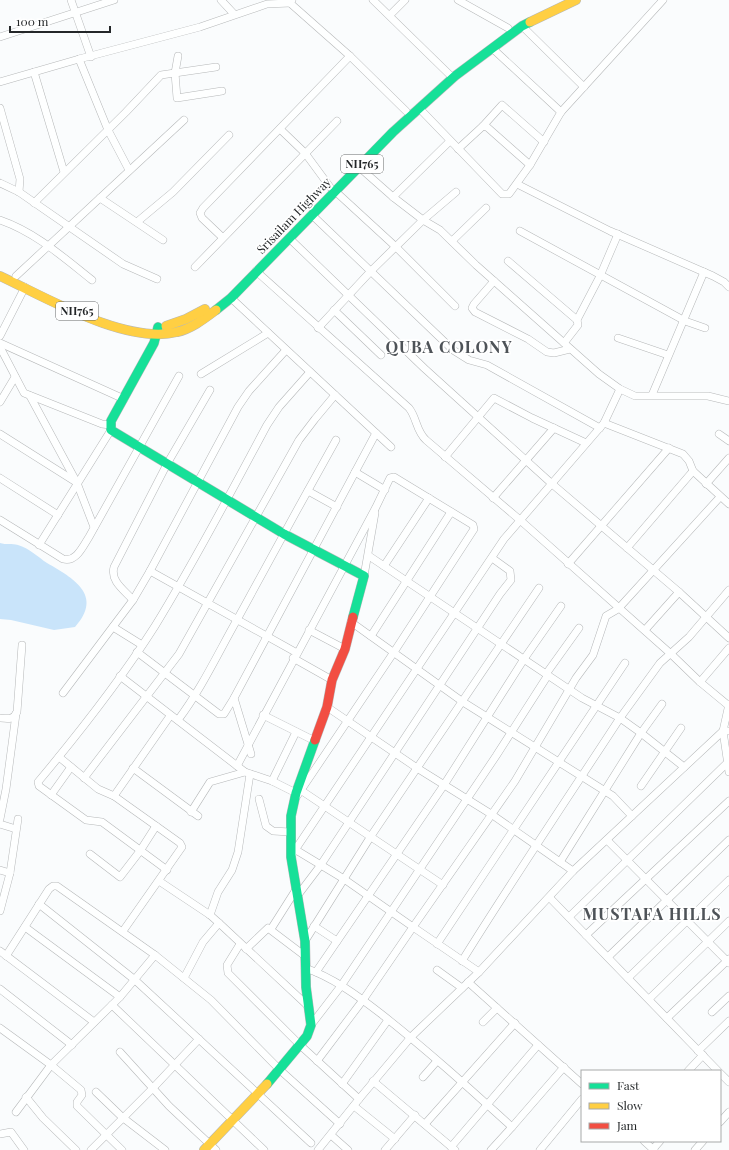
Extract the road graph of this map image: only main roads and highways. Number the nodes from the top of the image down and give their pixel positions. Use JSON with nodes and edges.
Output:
{"nodes":[{"id":1,"x":559,"y":0,"type":"edge"},
{"id":2,"x":576,"y":0,"type":"edge"},
{"id":3,"x":451,"y":76,"type":"junction"},
{"id":4,"x":332,"y":189,"type":"junction"},
{"id":5,"x":0,"y":269,"type":"edge"},
{"id":6,"x":0,"y":276,"type":"edge"},
{"id":7,"x":158,"y":330,"type":"junction"},
{"id":8,"x":210,"y":1148,"type":"edge"}],
"edges":[{"from":1,"to":3,"type":"main road","name":"Srisailam Highway","number":"NH765"},
{"from":2,"to":3,"type":"main road","name":"Srisailam Highway","number":"NH765"},
{"from":3,"to":4,"type":"main road","name":"Srisailam Highway","number":"NH765"},
{"from":3,"to":4,"type":"main road","name":"Srisailam Highway","number":"NH765"},
{"from":4,"to":7,"type":"main road","name":"Srisailam Highway","number":"NH765"},
{"from":4,"to":7,"type":"main road","name":"Srisailam Highway","number":"NH765"},
{"from":5,"to":7,"type":"main road","name":"Srisailam Highway","number":"NH765"},
{"from":6,"to":7,"type":"main road","name":"Srisailam Highway","number":"NH765"},
{"from":7,"to":8,"type":"main road"}]}
